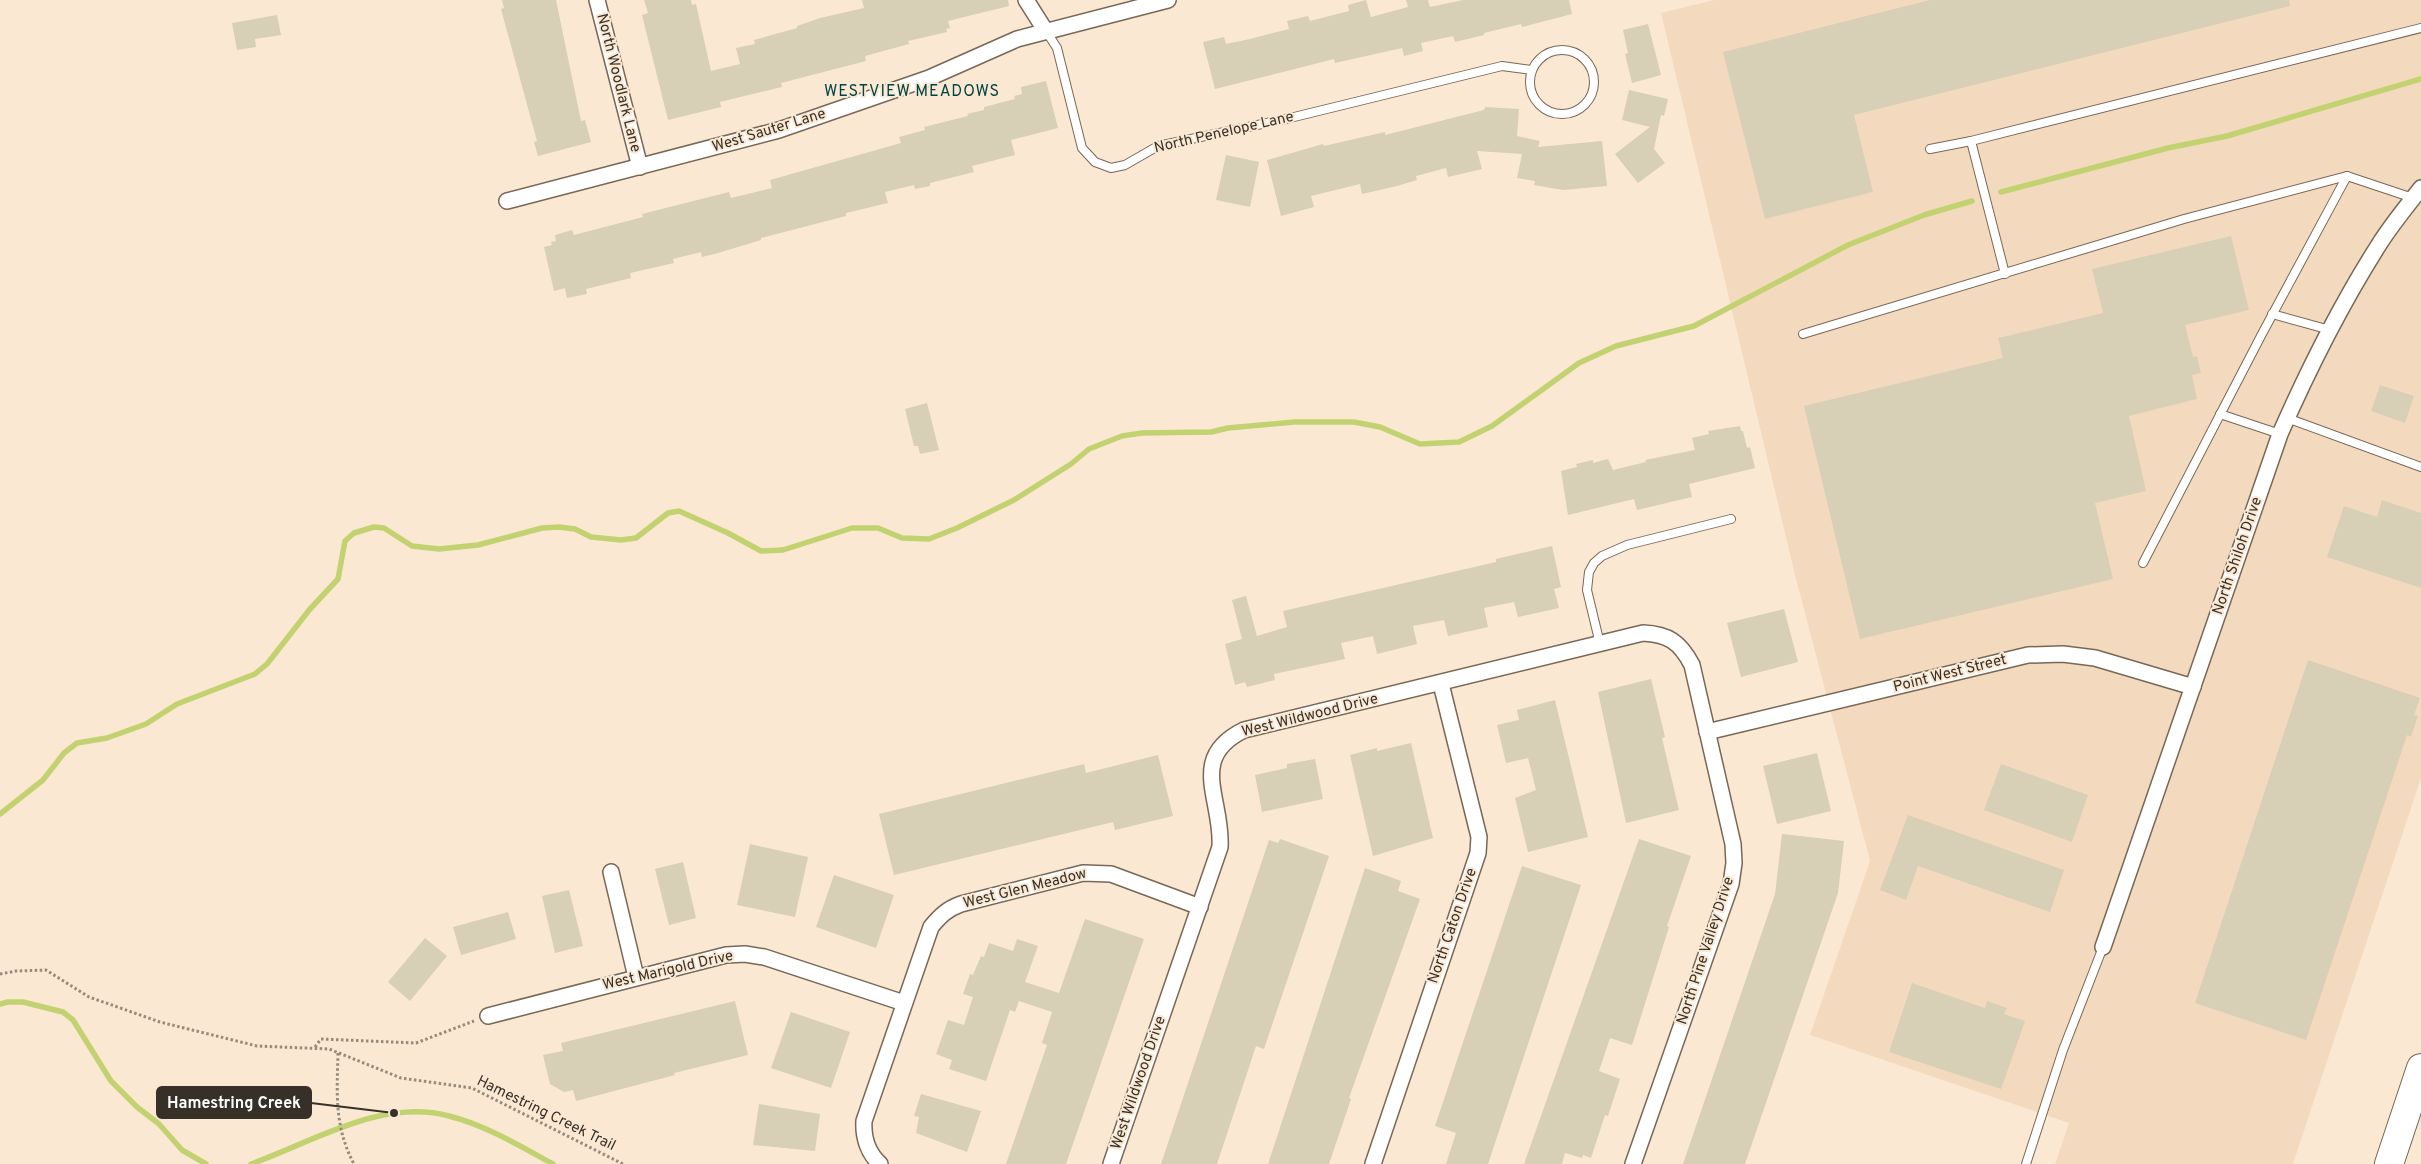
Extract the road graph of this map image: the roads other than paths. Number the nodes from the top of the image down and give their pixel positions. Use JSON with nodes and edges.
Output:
{"nodes":[{"id":1,"x":597,"y":0,"type":"edge"},
{"id":2,"x":1026,"y":0,"type":"edge"},
{"id":3,"x":1168,"y":0,"type":"edge"},
{"id":4,"x":2421,"y":28,"type":"edge"},
{"id":5,"x":1045,"y":30,"type":"junction"},
{"id":6,"x":1532,"y":70,"type":"junction"},
{"id":7,"x":1971,"y":141,"type":"junction"},
{"id":8,"x":1930,"y":148,"type":"dead end"},
{"id":9,"x":640,"y":167,"type":"junction"},
{"id":10,"x":2348,"y":176,"type":"junction"},
{"id":11,"x":2417,"y":193,"type":"edge"},
{"id":12,"x":508,"y":201,"type":"dead end"},
{"id":13,"x":2005,"y":274,"type":"junction"},
{"id":14,"x":2272,"y":314,"type":"junction"},
{"id":15,"x":2330,"y":330,"type":"junction"},
{"id":16,"x":1803,"y":334,"type":"dead end"},
{"id":17,"x":2220,"y":414,"type":"junction"},
{"id":18,"x":2287,"y":418,"type":"junction"},
{"id":19,"x":2280,"y":434,"type":"junction"},
{"id":20,"x":2421,"y":467,"type":"edge"},
{"id":21,"x":1731,"y":519,"type":"dead end"},
{"id":22,"x":2143,"y":564,"type":"dead end"},
{"id":23,"x":1600,"y":644,"type":"junction"},
{"id":24,"x":1441,"y":684,"type":"junction"},
{"id":25,"x":2193,"y":687,"type":"junction"},
{"id":26,"x":1707,"y":732,"type":"junction"},
{"id":27,"x":611,"y":872,"type":"dead end"},
{"id":28,"x":1200,"y":907,"type":"junction"},
{"id":29,"x":2103,"y":947,"type":"joint"},
{"id":30,"x":636,"y":977,"type":"junction"},
{"id":31,"x":904,"y":1003,"type":"junction"},
{"id":32,"x":488,"y":1016,"type":"road end"},
{"id":33,"x":2421,"y":1068,"type":"edge"},
{"id":34,"x":880,"y":1164,"type":"edge"},
{"id":35,"x":1111,"y":1164,"type":"edge"},
{"id":36,"x":1373,"y":1164,"type":"edge"},
{"id":37,"x":1633,"y":1164,"type":"edge"},
{"id":38,"x":2026,"y":1164,"type":"edge"},
{"id":39,"x":2389,"y":1164,"type":"edge"}],
"edges":[{"from":1,"to":9,"type":"street","name":"North Woodlark Lane"},
{"from":2,"to":5,"type":"street","name":"North Penelope Lane"},
{"from":3,"to":5,"type":"street","name":"West Sauter Lane"},
{"from":4,"to":7,"type":"lane"},
{"from":5,"to":6,"type":"lane","name":"North Penelope Lane"},
{"from":5,"to":9,"type":"street","name":"West Sauter Lane"},
{"from":6,"to":6,"type":"lane"},
{"from":7,"to":8,"type":"lane"},
{"from":7,"to":13,"type":"lane"},
{"from":9,"to":12,"type":"street","name":"West Sauter Lane"},
{"from":10,"to":11,"type":"lane"},
{"from":10,"to":13,"type":"lane"},
{"from":10,"to":14,"type":"lane"},
{"from":11,"to":15,"type":"street","name":"North Shiloh Drive"},
{"from":13,"to":16,"type":"lane"},
{"from":14,"to":15,"type":"lane"},
{"from":14,"to":17,"type":"lane"},
{"from":15,"to":18,"type":"street","name":"North Shiloh Drive"},
{"from":17,"to":19,"type":"lane"},
{"from":17,"to":22,"type":"lane"},
{"from":18,"to":19,"type":"street","name":"North Shiloh Drive"},
{"from":18,"to":20,"type":"lane"},
{"from":19,"to":25,"type":"street","name":"North Shiloh Drive"},
{"from":21,"to":23,"type":"lane"},
{"from":23,"to":24,"type":"street","name":"West Wildwood Drive"},
{"from":23,"to":26,"type":"street","name":"West Wildwood Drive"},
{"from":24,"to":28,"type":"street","name":"West Wildwood Drive"},
{"from":24,"to":36,"type":"street","name":"North Caton Drive"},
{"from":25,"to":26,"type":"street","name":"Point West Street"},
{"from":25,"to":29,"type":"street","name":"North Shiloh Drive"},
{"from":26,"to":37,"type":"street","name":"North Pine Valley Drive"},
{"from":27,"to":30,"type":"street"},
{"from":28,"to":31,"type":"street","name":"West Glen Meadow"},
{"from":28,"to":35,"type":"street","name":"West Wildwood Drive"},
{"from":29,"to":38,"type":"lane"},
{"from":30,"to":31,"type":"street","name":"West Marigold Drive"},
{"from":30,"to":32,"type":"street","name":"West Marigold Drive"},
{"from":31,"to":34,"type":"street","name":"West Glen Meadow"},
{"from":33,"to":39,"type":"highway"}]}
